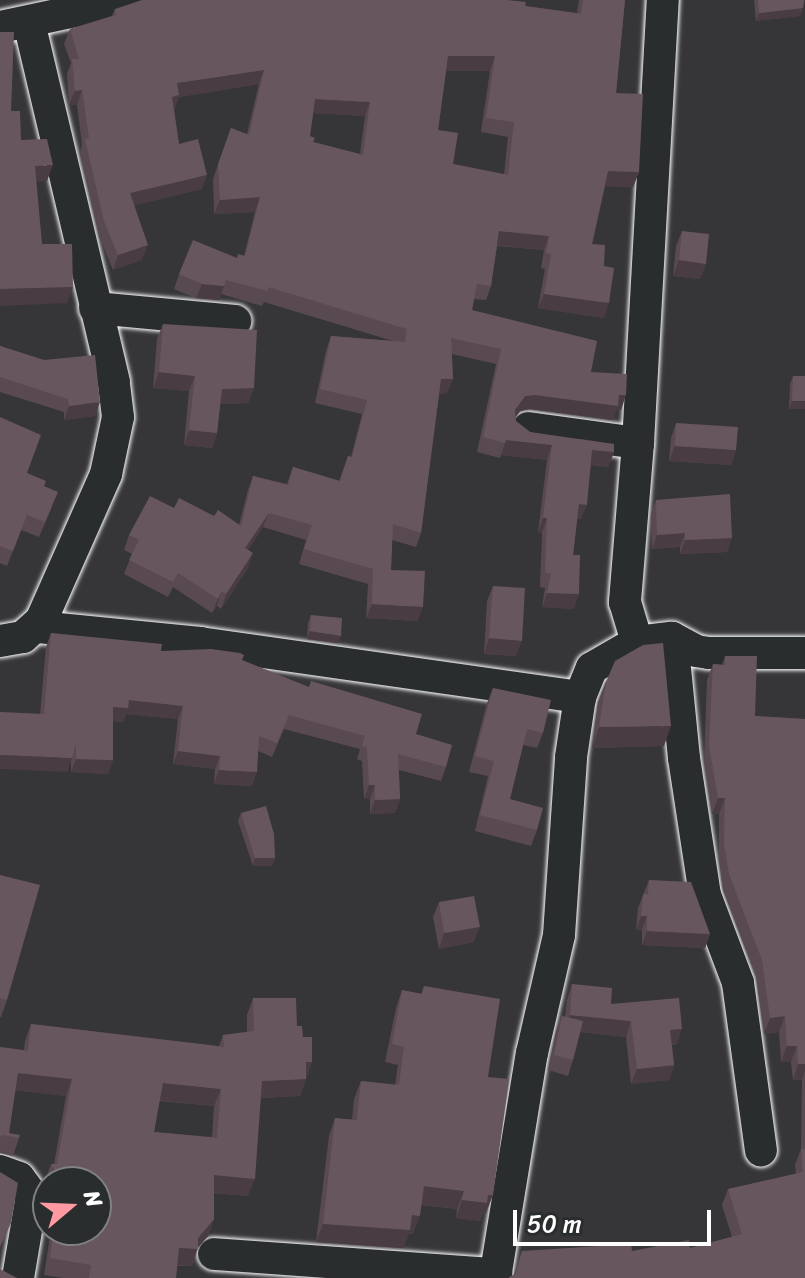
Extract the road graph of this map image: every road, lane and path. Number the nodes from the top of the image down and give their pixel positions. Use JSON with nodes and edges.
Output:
{"nodes":[{"id":1,"x":127,"y":0,"type":"edge"},
{"id":2,"x":663,"y":0,"type":"edge"},
{"id":3,"x":15,"y":24,"type":"edge"},
{"id":4,"x":95,"y":308,"type":"junction"},
{"id":5,"x":235,"y":321,"type":"dead end"},
{"id":6,"x":528,"y":428,"type":"edge"},
{"id":7,"x":638,"y":443,"type":"junction"},
{"id":8,"x":38,"y":627,"type":"junction"},
{"id":9,"x":672,"y":638,"type":"junction"},
{"id":10,"x":0,"y":641,"type":"edge"},
{"id":11,"x":637,"y":642,"type":"junction"},
{"id":12,"x":805,"y":653,"type":"edge"},
{"id":13,"x":580,"y":697,"type":"junction"},
{"id":14,"x":761,"y":1150,"type":"dead end"},
{"id":15,"x":0,"y":1171,"type":"edge"},
{"id":16,"x":214,"y":1254,"type":"dead end"},
{"id":17,"x":495,"y":1276,"type":"edge"},
{"id":18,"x":18,"y":1278,"type":"edge"}],
"edges":[{"from":1,"to":3,"type":"street"},
{"from":2,"to":7,"type":"street"},
{"from":3,"to":4,"type":"street"},
{"from":4,"to":5,"type":"street"},
{"from":4,"to":8,"type":"street"},
{"from":6,"to":7,"type":"street"},
{"from":7,"to":11,"type":"street"},
{"from":8,"to":10,"type":"street"},
{"from":8,"to":13,"type":"street"},
{"from":9,"to":11,"type":"street"},
{"from":9,"to":12,"type":"street"},
{"from":9,"to":14,"type":"street"},
{"from":11,"to":13,"type":"street"},
{"from":13,"to":17,"type":"street"},
{"from":15,"to":18,"type":"street"},
{"from":16,"to":17,"type":"street"}]}
